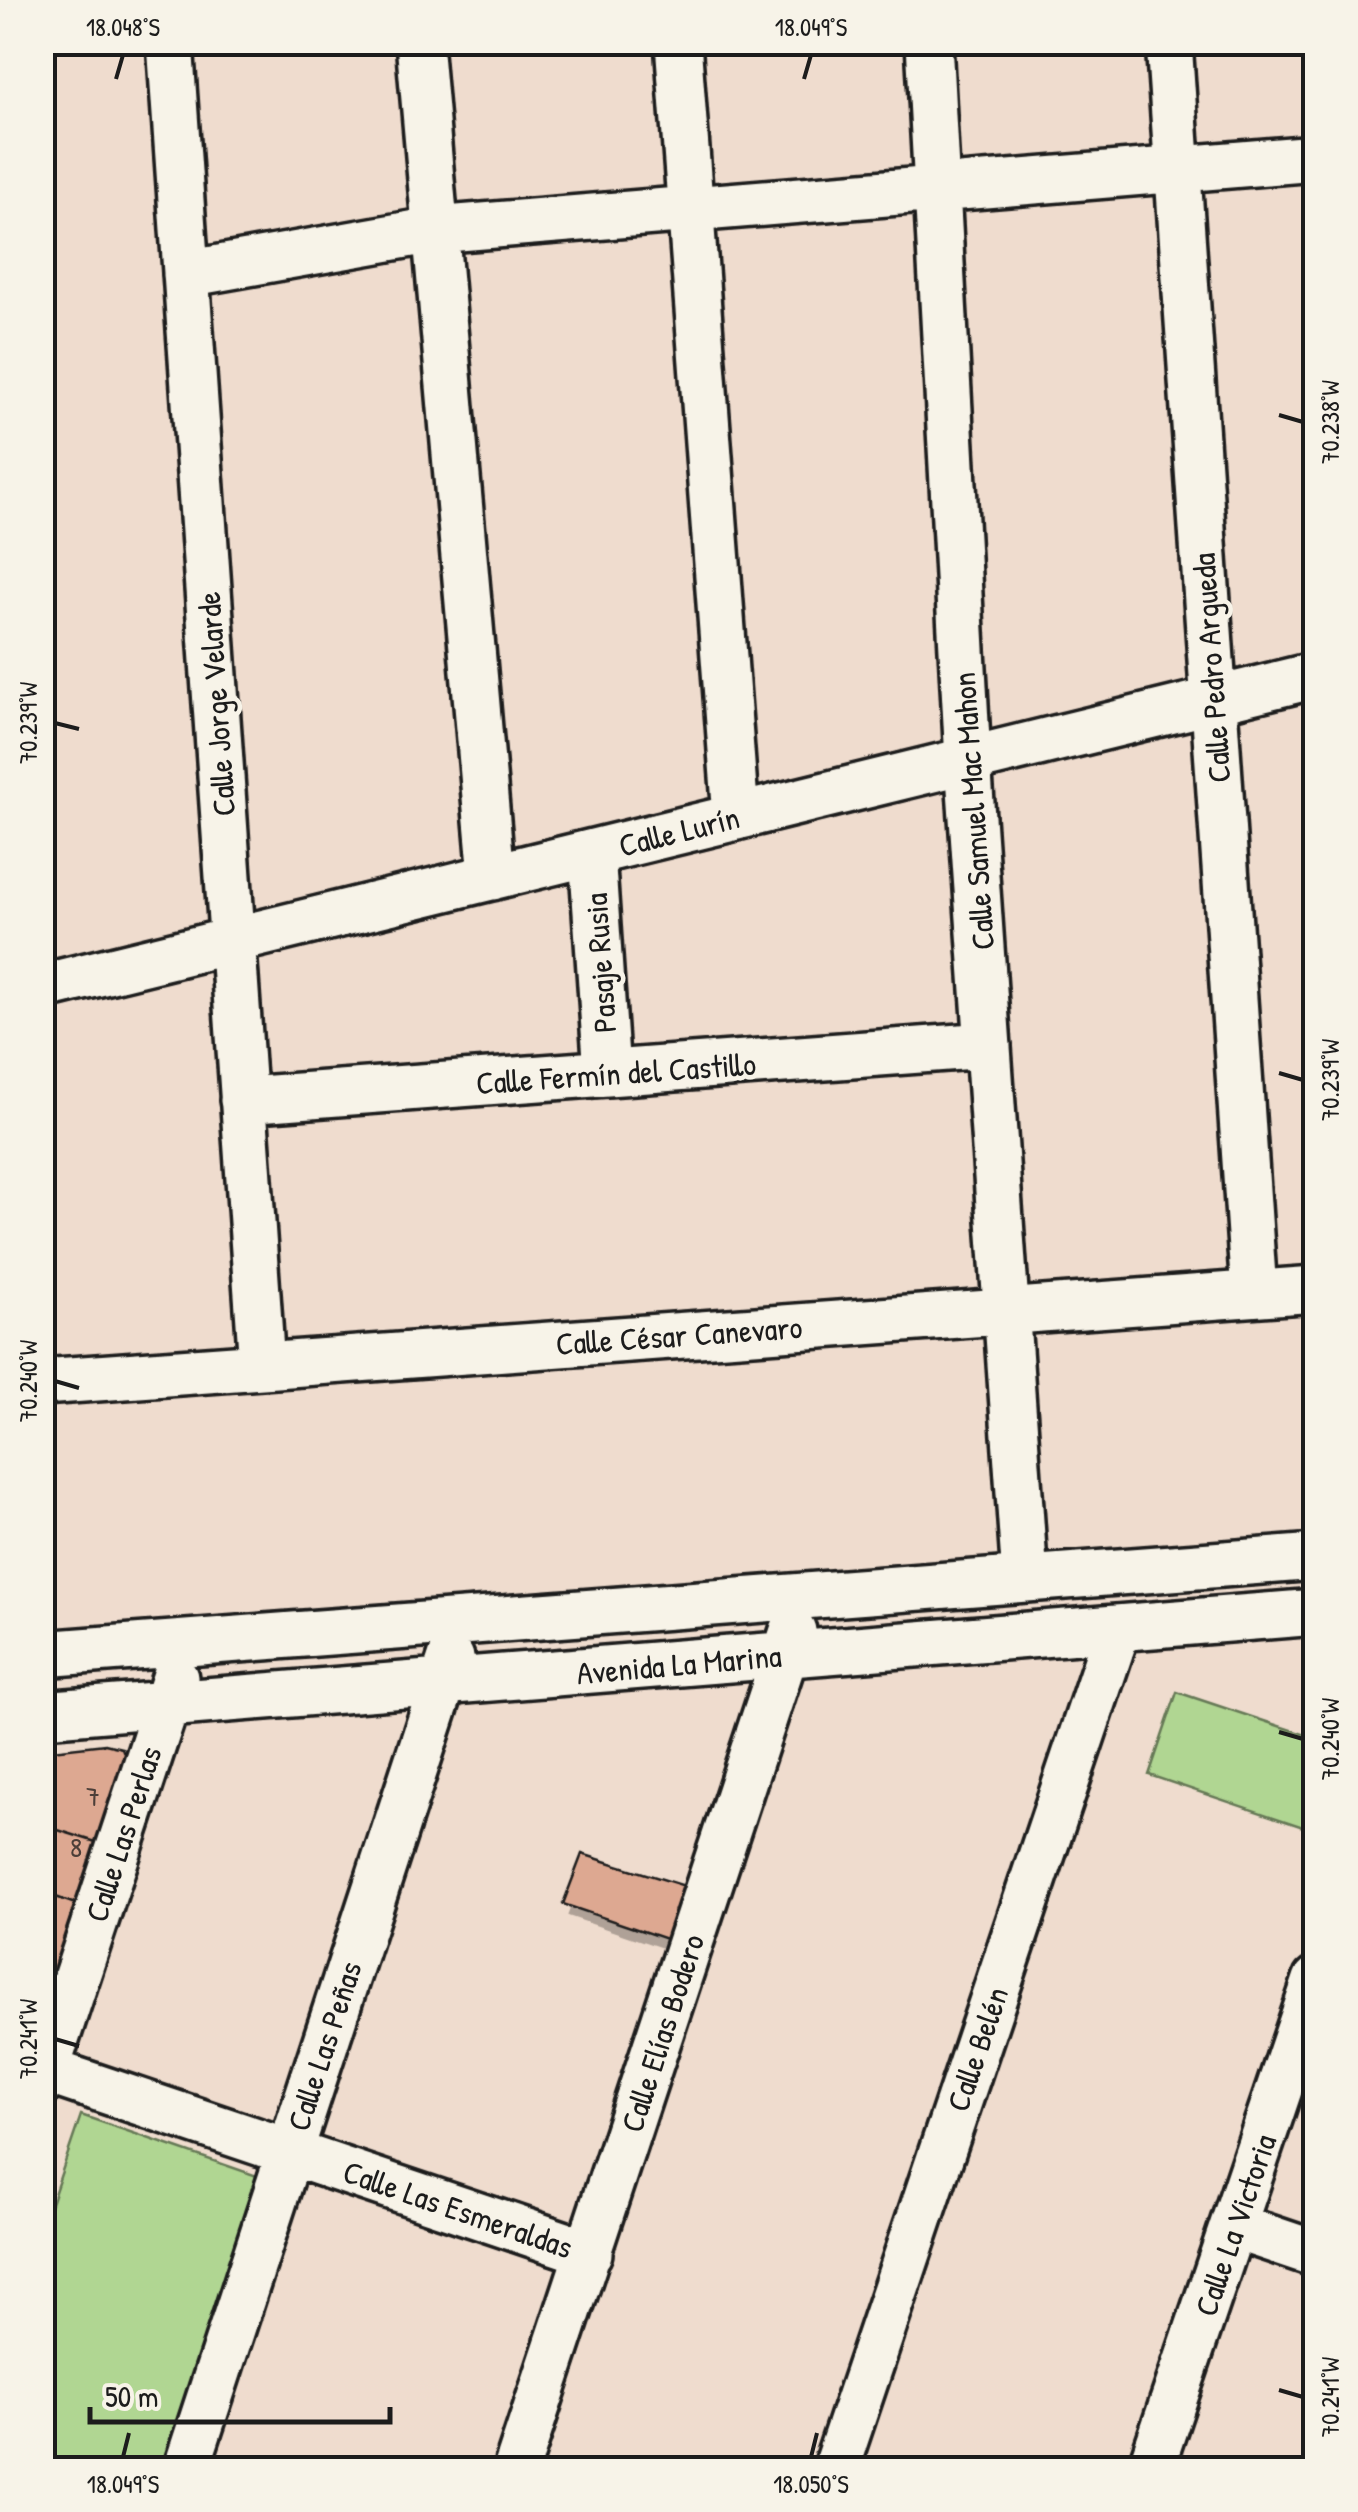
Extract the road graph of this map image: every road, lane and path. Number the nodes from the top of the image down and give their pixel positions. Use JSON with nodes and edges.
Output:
{"nodes":[{"id":1,"x":170,"y":42,"type":"edge"},
{"id":2,"x":418,"y":42,"type":"edge"},
{"id":3,"x":678,"y":42,"type":"edge"},
{"id":4,"x":928,"y":42,"type":"edge"},
{"id":5,"x":1169,"y":42,"type":"edge"},
{"id":6,"x":1316,"y":158,"type":"edge"},
{"id":7,"x":1179,"y":169,"type":"junction"},
{"id":8,"x":937,"y":191,"type":"junction"},
{"id":9,"x":692,"y":206,"type":"junction"},
{"id":10,"x":434,"y":230,"type":"junction"},
{"id":11,"x":186,"y":274,"type":"junction"},
{"id":12,"x":1316,"y":675,"type":"edge"},
{"id":13,"x":1213,"y":700,"type":"junction"},
{"id":14,"x":968,"y":760,"type":"junction"},
{"id":15,"x":736,"y":817,"type":"junction"},
{"id":16,"x":592,"y":853,"type":"junction"},
{"id":17,"x":492,"y":877,"type":"junction"},
{"id":18,"x":232,"y":939,"type":"junction"},
{"id":19,"x":42,"y":986,"type":"edge"},
{"id":20,"x":988,"y":1046,"type":"junction"},
{"id":21,"x":608,"y":1073,"type":"junction"},
{"id":22,"x":244,"y":1100,"type":"junction"},
{"id":23,"x":1316,"y":1289,"type":"edge"},
{"id":24,"x":1254,"y":1294,"type":"junction"},
{"id":25,"x":1006,"y":1311,"type":"junction"},
{"id":26,"x":262,"y":1366,"type":"junction"},
{"id":27,"x":42,"y":1382,"type":"edge"},
{"id":28,"x":1316,"y":1557,"type":"edge"},
{"id":29,"x":1025,"y":1579,"type":"junction"},
{"id":30,"x":804,"y":1596,"type":"junction"},
{"id":31,"x":1316,"y":1612,"type":"edge"},
{"id":32,"x":461,"y":1622,"type":"junction"},
{"id":33,"x":1118,"y":1628,"type":"junction"},
{"id":34,"x":187,"y":1643,"type":"junction"},
{"id":35,"x":42,"y":1654,"type":"edge"},
{"id":36,"x":787,"y":1655,"type":"junction"},
{"id":37,"x":444,"y":1682,"type":"junction"},
{"id":38,"x":166,"y":1704,"type":"junction"},
{"id":39,"x":42,"y":1714,"type":"edge"},
{"id":40,"x":1316,"y":1980,"type":"edge"},
{"id":41,"x":44,"y":2074,"type":"edge"},
{"id":42,"x":288,"y":2152,"type":"junction"},
{"id":43,"x":1236,"y":2227,"type":"junction"},
{"id":44,"x":589,"y":2253,"type":"junction"},
{"id":45,"x":1316,"y":2254,"type":"edge"},
{"id":46,"x":527,"y":2467,"type":"edge"},
{"id":47,"x":186,"y":2470,"type":"edge"},
{"id":48,"x":835,"y":2470,"type":"edge"},
{"id":49,"x":1150,"y":2470,"type":"edge"}],
"edges":[{"from":1,"to":11,"type":"street","name":"Calle Jorge Velarde"},
{"from":2,"to":10,"type":"street"},
{"from":3,"to":9,"type":"street"},
{"from":4,"to":8,"type":"street","name":"Calle Samuel Mac Mahon"},
{"from":5,"to":7,"type":"street","name":"Calle Pedro Argueda"},
{"from":6,"to":7,"type":"street"},
{"from":7,"to":8,"type":"street"},
{"from":7,"to":13,"type":"street","name":"Calle Pedro Argueda"},
{"from":8,"to":9,"type":"street"},
{"from":8,"to":14,"type":"street","name":"Calle Samuel Mac Mahon"},
{"from":9,"to":10,"type":"street"},
{"from":9,"to":15,"type":"street"},
{"from":10,"to":11,"type":"street"},
{"from":10,"to":17,"type":"street"},
{"from":11,"to":18,"type":"street","name":"Calle Jorge Velarde"},
{"from":12,"to":13,"type":"street","name":"Calle Lurín"},
{"from":13,"to":14,"type":"street","name":"Calle Lurín"},
{"from":13,"to":24,"type":"street","name":"Calle Pedro Argueda"},
{"from":14,"to":15,"type":"street","name":"Calle Lurín"},
{"from":14,"to":20,"type":"street","name":"Calle Samuel Mac Mahon"},
{"from":15,"to":16,"type":"street","name":"Calle Lurín"},
{"from":16,"to":17,"type":"street","name":"Calle Lurín"},
{"from":16,"to":21,"type":"street","name":"Pasaje Rusia"},
{"from":17,"to":18,"type":"street","name":"Calle Lurín"},
{"from":18,"to":19,"type":"street","name":"Calle Lurín"},
{"from":18,"to":22,"type":"street","name":"Calle Jorge Velarde"},
{"from":20,"to":21,"type":"street","name":"Calle Fermín del Castillo"},
{"from":20,"to":25,"type":"street","name":"Calle Samuel Mac Mahon"},
{"from":21,"to":22,"type":"street","name":"Calle Fermín del Castillo"},
{"from":22,"to":26,"type":"street","name":"Calle Jorge Velarde"},
{"from":23,"to":24,"type":"street","name":"Calle César Canevaro"},
{"from":24,"to":25,"type":"street","name":"Calle César Canevaro"},
{"from":25,"to":26,"type":"street","name":"Calle César Canevaro"},
{"from":25,"to":29,"type":"street","name":"Calle Samuel Mac Mahon"},
{"from":26,"to":27,"type":"street","name":"Calle César Canevaro"},
{"from":28,"to":29,"type":"street","name":"Avenida La Marina"},
{"from":29,"to":30,"type":"street","name":"Avenida La Marina"},
{"from":30,"to":32,"type":"street","name":"Avenida La Marina"},
{"from":30,"to":36,"type":"street","name":"Calle Elías Bodero"},
{"from":31,"to":33,"type":"street","name":"Avenida La Marina"},
{"from":32,"to":34,"type":"street","name":"Avenida La Marina"},
{"from":32,"to":37,"type":"street","name":"Calle Las Peñas"},
{"from":33,"to":36,"type":"street","name":"Avenida La Marina"},
{"from":33,"to":48,"type":"street","name":"Calle Belén"},
{"from":34,"to":35,"type":"street","name":"Avenida La Marina"},
{"from":34,"to":38,"type":"street","name":"Calle Las Perlas"},
{"from":36,"to":37,"type":"street","name":"Avenida La Marina"},
{"from":36,"to":44,"type":"street","name":"Calle Elías Bodero"},
{"from":37,"to":38,"type":"street","name":"Avenida La Marina"},
{"from":37,"to":42,"type":"street","name":"Calle Las Peñas"},
{"from":38,"to":39,"type":"street","name":"Avenida La Marina"},
{"from":38,"to":41,"type":"street","name":"Calle Las Perlas"},
{"from":40,"to":43,"type":"street","name":"Calle La Victoria"},
{"from":41,"to":42,"type":"street","name":"Calle Las Esmeraldas"},
{"from":42,"to":44,"type":"street","name":"Calle Las Esmeraldas"},
{"from":42,"to":47,"type":"street","name":"Calle Las Peñas"},
{"from":43,"to":45,"type":"street"},
{"from":43,"to":49,"type":"street","name":"Calle La Victoria"},
{"from":44,"to":46,"type":"street","name":"Calle Elías Bodero"}]}
